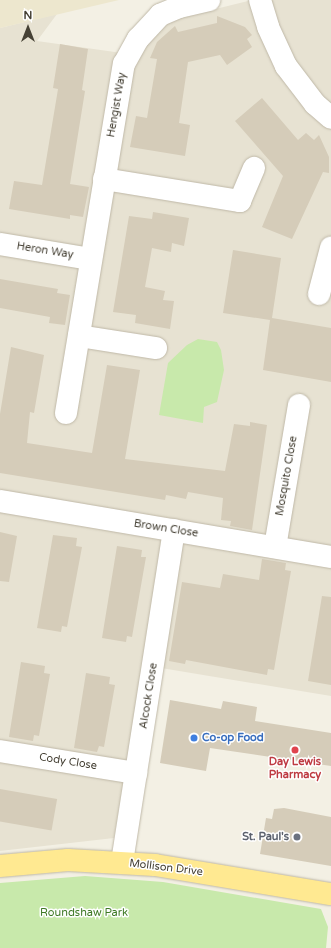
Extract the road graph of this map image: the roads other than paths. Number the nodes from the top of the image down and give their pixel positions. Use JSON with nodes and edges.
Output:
{"nodes":[{"id":1,"x":209,"y":0,"type":"edge"},
{"id":2,"x":260,"y":0,"type":"edge"},
{"id":3,"x":331,"y":118,"type":"edge"},
{"id":4,"x":254,"y":168,"type":"dead end"},
{"id":5,"x":104,"y":179,"type":"junction"},
{"id":6,"x":0,"y":244,"type":"edge"},
{"id":7,"x":331,"y":248,"type":"edge"},
{"id":8,"x":91,"y":258,"type":"junction"},
{"id":9,"x":319,"y":294,"type":"dead end"},
{"id":10,"x":79,"y":336,"type":"junction"},
{"id":11,"x":156,"y":348,"type":"dead end"},
{"id":12,"x":299,"y":404,"type":"dead end"},
{"id":13,"x":66,"y":413,"type":"dead end"},
{"id":14,"x":0,"y":501,"type":"edge"},
{"id":15,"x":174,"y":530,"type":"junction"},
{"id":16,"x":275,"y":547,"type":"junction"},
{"id":17,"x":331,"y":557,"type":"edge"},
{"id":18,"x":0,"y":751,"type":"edge"},
{"id":19,"x":136,"y":773,"type":"junction"},
{"id":20,"x":122,"y":862,"type":"junction"},
{"id":21,"x":0,"y":866,"type":"edge"},
{"id":22,"x":331,"y":894,"type":"edge"}],
"edges":[{"from":1,"to":5,"type":"street","name":"Hengist Way"},
{"from":2,"to":3,"type":"street"},
{"from":4,"to":5,"type":"street"},
{"from":5,"to":8,"type":"street","name":"Hengist Way"},
{"from":6,"to":8,"type":"street","name":"Heron Way"},
{"from":7,"to":9,"type":"street"},
{"from":8,"to":10,"type":"street","name":"Hengist Way"},
{"from":10,"to":11,"type":"street"},
{"from":10,"to":13,"type":"street","name":"Hengist Way"},
{"from":12,"to":16,"type":"street","name":"Mosquito Close"},
{"from":14,"to":15,"type":"street","name":"Brown Close"},
{"from":15,"to":16,"type":"street","name":"Brown Close"},
{"from":15,"to":19,"type":"street","name":"Alcock Close"},
{"from":16,"to":17,"type":"street","name":"Brown Close"},
{"from":18,"to":19,"type":"street","name":"Cody Close"},
{"from":19,"to":20,"type":"street","name":"Alcock Close"},
{"from":20,"to":21,"type":"main road","name":"Mollison Drive"},
{"from":20,"to":22,"type":"main road","name":"Mollison Drive"}]}
